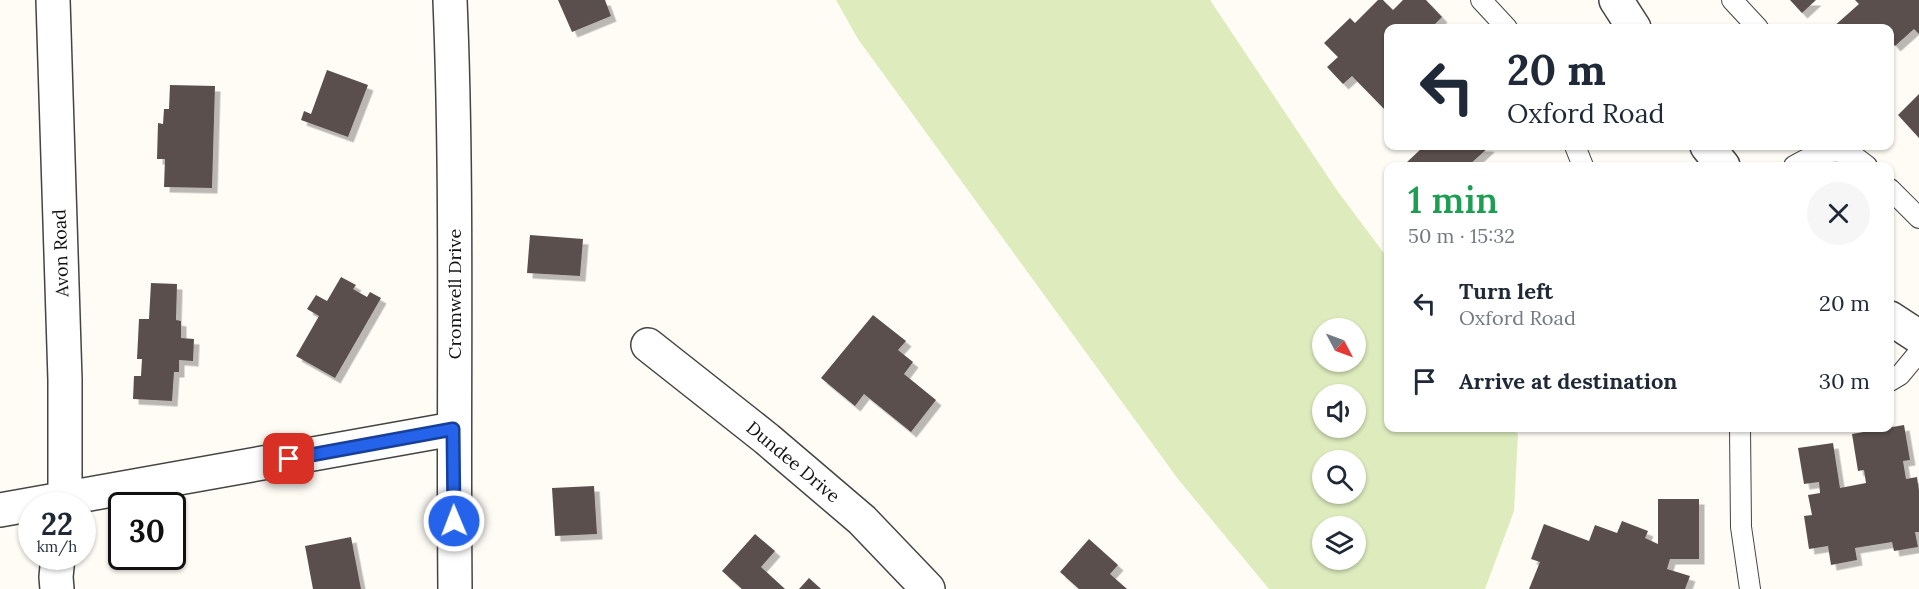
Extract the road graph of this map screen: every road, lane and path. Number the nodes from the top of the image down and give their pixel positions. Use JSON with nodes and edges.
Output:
{"nodes":[{"id":1,"x":52,"y":0,"type":"edge"},
{"id":2,"x":450,"y":0,"type":"edge"},
{"id":3,"x":1481,"y":0,"type":"edge"},
{"id":4,"x":1616,"y":0,"type":"edge"},
{"id":5,"x":1732,"y":0,"type":"edge"},
{"id":6,"x":1503,"y":24,"type":"edge"},
{"id":7,"x":1631,"y":24,"type":"edge"},
{"id":8,"x":1754,"y":24,"type":"edge"},
{"id":9,"x":1710,"y":150,"type":"edge"},
{"id":10,"x":1720,"y":162,"type":"edge"},
{"id":11,"x":1801,"y":162,"type":"edge"},
{"id":12,"x":1861,"y":162,"type":"edge"},
{"id":13,"x":1894,"y":193,"type":"edge"},
{"id":14,"x":1919,"y":218,"type":"edge"},
{"id":15,"x":1894,"y":321,"type":"edge"},
{"id":16,"x":1919,"y":337,"type":"edge"},
{"id":17,"x":648,"y":345,"type":"dead end"},
{"id":18,"x":1919,"y":352,"type":"edge"},
{"id":19,"x":1894,"y":379,"type":"edge"},
{"id":20,"x":453,"y":429,"type":"junction"},
{"id":21,"x":1740,"y":432,"type":"edge"},
{"id":22,"x":66,"y":492,"type":"edge"},
{"id":23,"x":96,"y":495,"type":"edge"},
{"id":24,"x":18,"y":508,"type":"edge"},
{"id":25,"x":0,"y":510,"type":"edge"},
{"id":26,"x":57,"y":570,"type":"edge"},
{"id":27,"x":1748,"y":588,"type":"edge"},
{"id":28,"x":57,"y":589,"type":"edge"},
{"id":29,"x":456,"y":589,"type":"edge"},
{"id":30,"x":928,"y":589,"type":"edge"}],
"edges":[{"from":1,"to":22,"type":"street","name":"Avon Road"},
{"from":2,"to":20,"type":"street","name":"Cromwell Drive"},
{"from":3,"to":6,"type":"lane"},
{"from":4,"to":7,"type":"street"},
{"from":5,"to":8,"type":"lane"},
{"from":9,"to":10,"type":"street"},
{"from":11,"to":12,"type":"lane"},
{"from":13,"to":14,"type":"lane"},
{"from":15,"to":16,"type":"street"},
{"from":17,"to":30,"type":"street","name":"Dundee Drive"},
{"from":18,"to":19,"type":"lane"},
{"from":20,"to":23,"type":"street"},
{"from":20,"to":29,"type":"street","name":"Cromwell Drive"},
{"from":21,"to":27,"type":"lane"},
{"from":24,"to":25,"type":"street"},
{"from":26,"to":28,"type":"street"}]}
